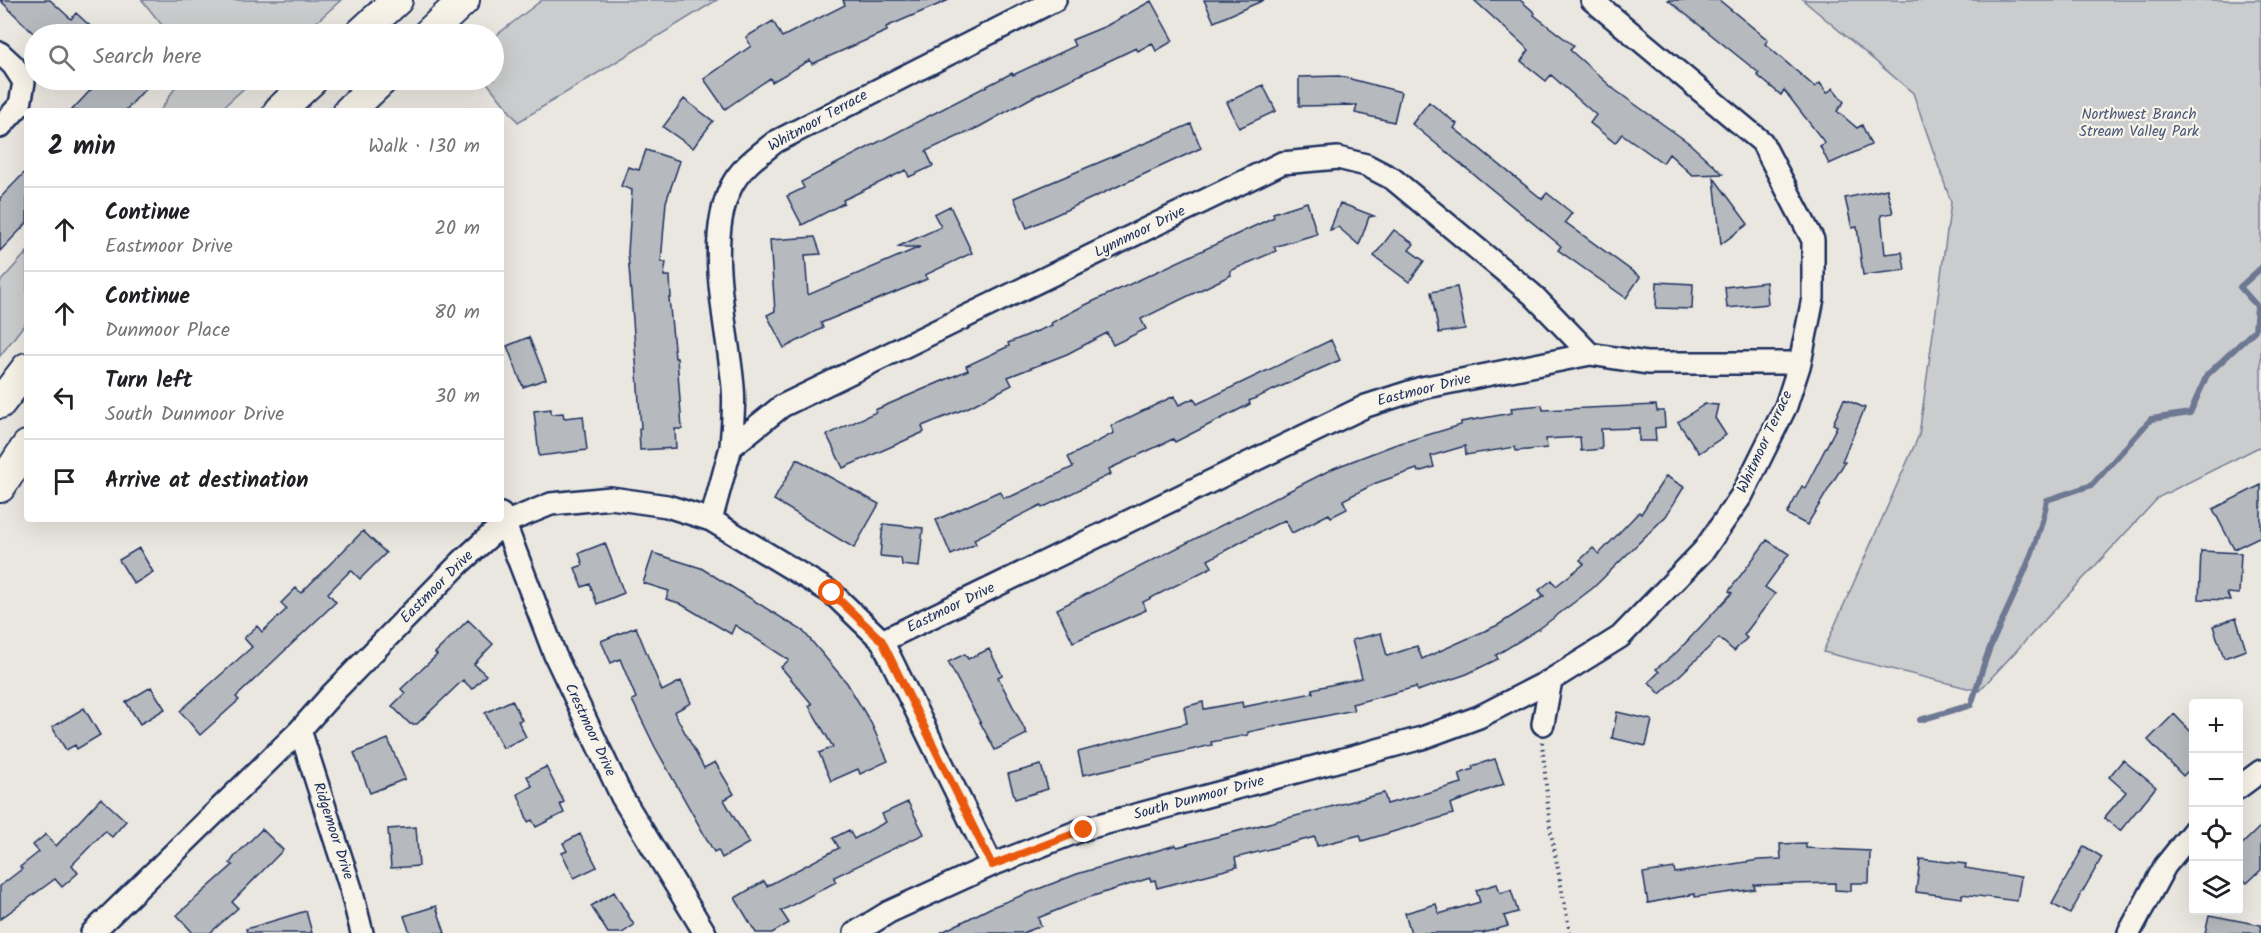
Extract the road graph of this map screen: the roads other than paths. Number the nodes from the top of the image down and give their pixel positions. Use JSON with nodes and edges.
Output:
{"nodes":[{"id":1,"x":397,"y":0,"type":"edge"},
{"id":2,"x":464,"y":0,"type":"edge"},
{"id":3,"x":1055,"y":0,"type":"edge"},
{"id":4,"x":1592,"y":0,"type":"edge"},
{"id":5,"x":371,"y":24,"type":"edge"},
{"id":6,"x":439,"y":24,"type":"edge"},
{"id":7,"x":0,"y":53,"type":"edge"},
{"id":8,"x":301,"y":90,"type":"edge"},
{"id":9,"x":371,"y":90,"type":"edge"},
{"id":10,"x":282,"y":108,"type":"edge"},
{"id":11,"x":352,"y":108,"type":"edge"},
{"id":12,"x":0,"y":127,"type":"edge"},
{"id":13,"x":1590,"y":354,"type":"junction"},
{"id":14,"x":1800,"y":363,"type":"junction"},
{"id":15,"x":24,"y":372,"type":"edge"},
{"id":16,"x":0,"y":402,"type":"edge"},
{"id":17,"x":731,"y":447,"type":"junction"},
{"id":18,"x":24,"y":451,"type":"edge"},
{"id":19,"x":0,"y":488,"type":"edge"},
{"id":20,"x":504,"y":519,"type":"edge"},
{"id":21,"x":711,"y":520,"type":"junction"},
{"id":22,"x":500,"y":522,"type":"edge"},
{"id":23,"x":504,"y":522,"type":"edge"},
{"id":24,"x":882,"y":641,"type":"junction"},
{"id":25,"x":1551,"y":680,"type":"junction"},
{"id":26,"x":1543,"y":724,"type":"road end"},
{"id":27,"x":300,"y":730,"type":"junction"},
{"id":28,"x":2261,"y":771,"type":"edge"},
{"id":29,"x":2243,"y":784,"type":"edge"},
{"id":30,"x":2189,"y":835,"type":"edge"},
{"id":31,"x":992,"y":865,"type":"junction"},
{"id":32,"x":92,"y":933,"type":"edge"},
{"id":33,"x":362,"y":933,"type":"edge"},
{"id":34,"x":705,"y":933,"type":"edge"},
{"id":35,"x":855,"y":933,"type":"edge"},
{"id":36,"x":2129,"y":933,"type":"edge"}],
"edges":[{"from":1,"to":5,"type":"highway"},
{"from":2,"to":6,"type":"highway"},
{"from":3,"to":17,"type":"street","name":"Whitmoor Terrace"},
{"from":4,"to":14,"type":"street","name":"Whitmoor Terrace"},
{"from":7,"to":12,"type":"street"},
{"from":8,"to":10,"type":"highway"},
{"from":9,"to":11,"type":"highway"},
{"from":13,"to":14,"type":"street","name":"Eastmoor Drive"},
{"from":13,"to":17,"type":"street","name":"Lynnmoor Drive"},
{"from":13,"to":24,"type":"street","name":"Eastmoor Drive"},
{"from":14,"to":25,"type":"street","name":"Whitmoor Terrace"},
{"from":15,"to":16,"type":"highway"},
{"from":17,"to":21,"type":"street"},
{"from":18,"to":19,"type":"highway"},
{"from":20,"to":21,"type":"street","name":"Eastmoor Drive"},
{"from":21,"to":24,"type":"street","name":"Eastmoor Drive"},
{"from":22,"to":27,"type":"street","name":"Eastmoor Drive"},
{"from":23,"to":34,"type":"street","name":"Crestmoor Drive"},
{"from":24,"to":31,"type":"street"},
{"from":25,"to":26,"type":"street"},
{"from":25,"to":31,"type":"street","name":"South Dunmoor Drive"},
{"from":27,"to":32,"type":"street","name":"Eastmoor Drive"},
{"from":27,"to":33,"type":"street","name":"Ridgemoor Drive"},
{"from":28,"to":29,"type":"street"},
{"from":30,"to":36,"type":"street"},
{"from":31,"to":35,"type":"street","name":"South Dunmoor Drive"}]}
